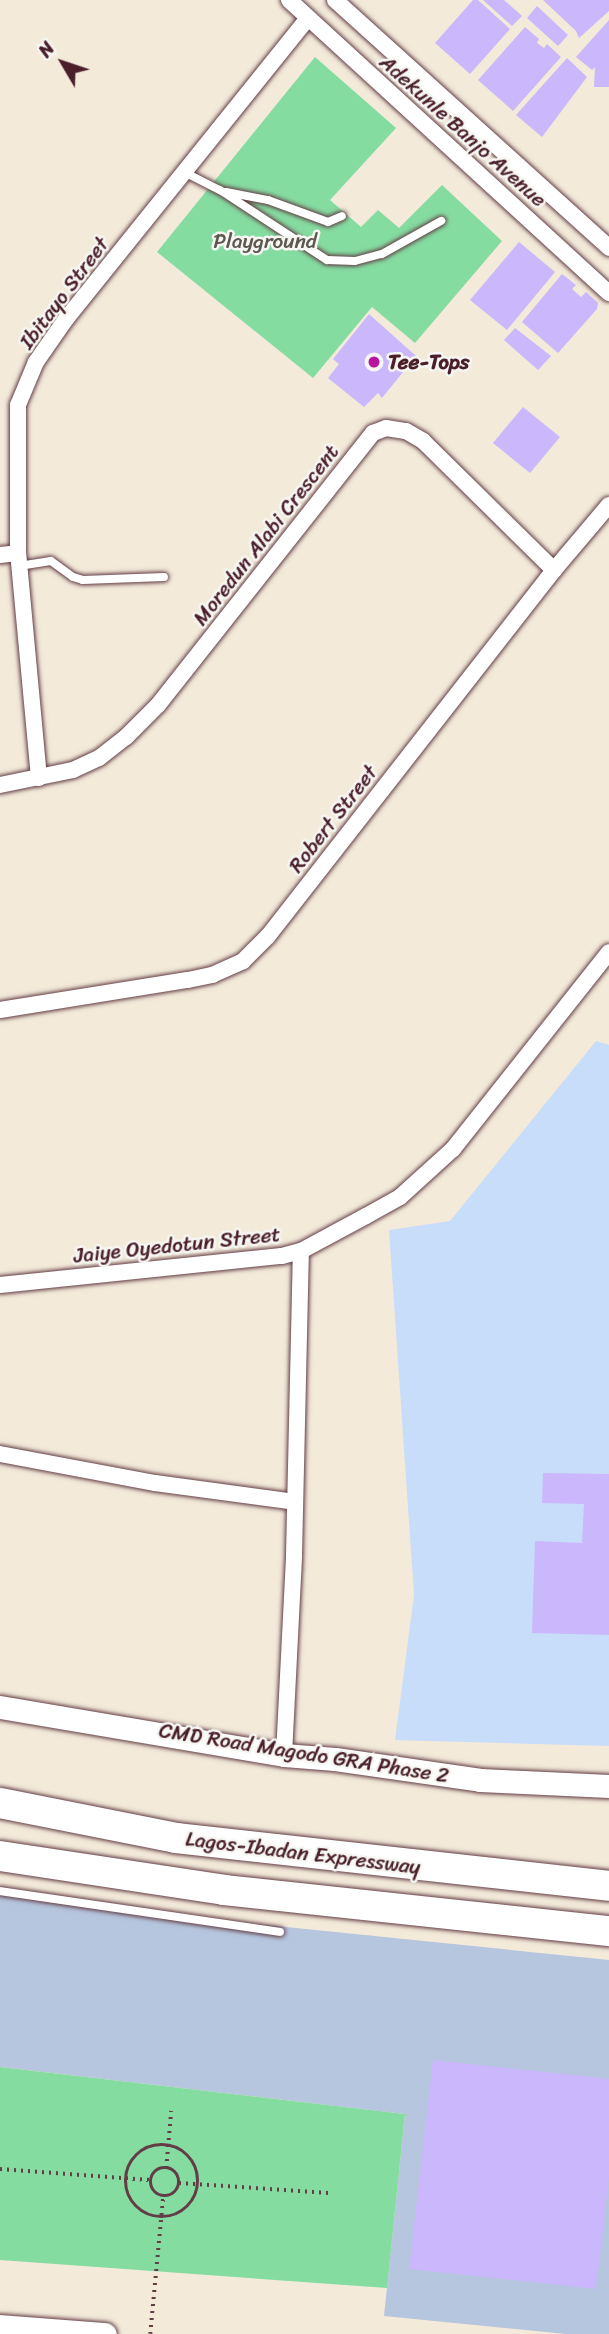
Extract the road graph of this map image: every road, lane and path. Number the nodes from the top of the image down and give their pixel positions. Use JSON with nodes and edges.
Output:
{"nodes":[{"id":1,"x":289,"y":0,"type":"edge"},
{"id":2,"x":335,"y":0,"type":"edge"},
{"id":3,"x":308,"y":18,"type":"junction"},
{"id":4,"x":186,"y":173,"type":"junction"},
{"id":5,"x":220,"y":190,"type":"junction"},
{"id":6,"x":342,"y":216,"type":"dead end"},
{"id":7,"x":441,"y":221,"type":"dead end"},
{"id":8,"x":609,"y":248,"type":"edge"},
{"id":9,"x":609,"y":293,"type":"edge"},
{"id":10,"x":609,"y":505,"type":"edge"},
{"id":11,"x":0,"y":555,"type":"edge"},
{"id":12,"x":19,"y":559,"type":"junction"},
{"id":13,"x":554,"y":570,"type":"junction"},
{"id":14,"x":164,"y":577,"type":"dead end"},
{"id":15,"x":39,"y":778,"type":"junction"},
{"id":16,"x":0,"y":785,"type":"edge"},
{"id":17,"x":607,"y":959,"type":"edge"},
{"id":18,"x":0,"y":1010,"type":"edge"},
{"id":19,"x":301,"y":1251,"type":"junction"},
{"id":20,"x":0,"y":1285,"type":"edge"},
{"id":21,"x":0,"y":1454,"type":"edge"},
{"id":22,"x":295,"y":1502,"type":"junction"},
{"id":23,"x":0,"y":1707,"type":"edge"},
{"id":24,"x":284,"y":1755,"type":"junction"},
{"id":25,"x":609,"y":1786,"type":"edge"},
{"id":26,"x":0,"y":1803,"type":"edge"},
{"id":27,"x":0,"y":1856,"type":"edge"},
{"id":28,"x":609,"y":1886,"type":"edge"},
{"id":29,"x":0,"y":1891,"type":"edge"},
{"id":30,"x":609,"y":1931,"type":"edge"},
{"id":31,"x":280,"y":1932,"type":"dead end"},
{"id":32,"x":171,"y":2111,"type":"dead end"},
{"id":33,"x":168,"y":2145,"type":"junction"},
{"id":34,"x":166,"y":2168,"type":"junction"},
{"id":35,"x":0,"y":2169,"type":"edge"},
{"id":36,"x":126,"y":2179,"type":"junction"},
{"id":37,"x":150,"y":2180,"type":"junction"},
{"id":38,"x":179,"y":2183,"type":"junction"},
{"id":39,"x":199,"y":2185,"type":"junction"},
{"id":40,"x":329,"y":2193,"type":"dead end"},
{"id":41,"x":163,"y":2196,"type":"junction"},
{"id":42,"x":161,"y":2218,"type":"junction"},
{"id":43,"x":0,"y":2326,"type":"edge"},
{"id":44,"x":105,"y":2334,"type":"edge"},
{"id":45,"x":150,"y":2334,"type":"edge"}],
"edges":[{"from":1,"to":3,"type":"street","name":"Adekunle Banjo Avenue"},
{"from":2,"to":8,"type":"street","name":"Adekunle Banjo Avenue"},
{"from":3,"to":4,"type":"street","name":"Ibitayo Street"},
{"from":3,"to":9,"type":"street","name":"Adekunle Banjo Avenue"},
{"from":4,"to":5,"type":"lane"},
{"from":4,"to":12,"type":"street","name":"Ibitayo Street"},
{"from":5,"to":6,"type":"lane"},
{"from":5,"to":7,"type":"lane"},
{"from":10,"to":13,"type":"street","name":"Robert Street"},
{"from":11,"to":12,"type":"street"},
{"from":12,"to":14,"type":"lane"},
{"from":12,"to":15,"type":"street","name":"Ibitayo Street"},
{"from":13,"to":15,"type":"street","name":"Moredun Alabi Crescent"},
{"from":13,"to":18,"type":"street","name":"Robert Street"},
{"from":15,"to":16,"type":"street","name":"Moredun Alabi Crescent"},
{"from":17,"to":19,"type":"street","name":"Jaiye Oyedotun Street"},
{"from":19,"to":20,"type":"street","name":"Jaiye Oyedotun Street"},
{"from":19,"to":22,"type":"street"},
{"from":21,"to":22,"type":"street"},
{"from":22,"to":24,"type":"street"},
{"from":23,"to":24,"type":"street","name":"CMD Road Magodo GRA Phase 2"},
{"from":24,"to":25,"type":"street","name":"CMD Road Magodo GRA Phase 2"},
{"from":26,"to":28,"type":"highway","name":"Lagos-Ibadan Expressway"},
{"from":27,"to":30,"type":"highway"},
{"from":29,"to":31,"type":"lane"},
{"from":32,"to":33,"type":"path"},
{"from":33,"to":34,"type":"path"},
{"from":33,"to":36,"type":"path"},
{"from":33,"to":39,"type":"path"},
{"from":34,"to":37,"type":"path"},
{"from":34,"to":38,"type":"path"},
{"from":35,"to":36,"type":"path"},
{"from":36,"to":37,"type":"path"},
{"from":36,"to":42,"type":"path"},
{"from":37,"to":41,"type":"path"},
{"from":38,"to":39,"type":"path"},
{"from":38,"to":41,"type":"path"},
{"from":39,"to":40,"type":"path"},
{"from":39,"to":42,"type":"path"},
{"from":41,"to":42,"type":"path"},
{"from":42,"to":45,"type":"path"},
{"from":43,"to":44,"type":"street"}]}
